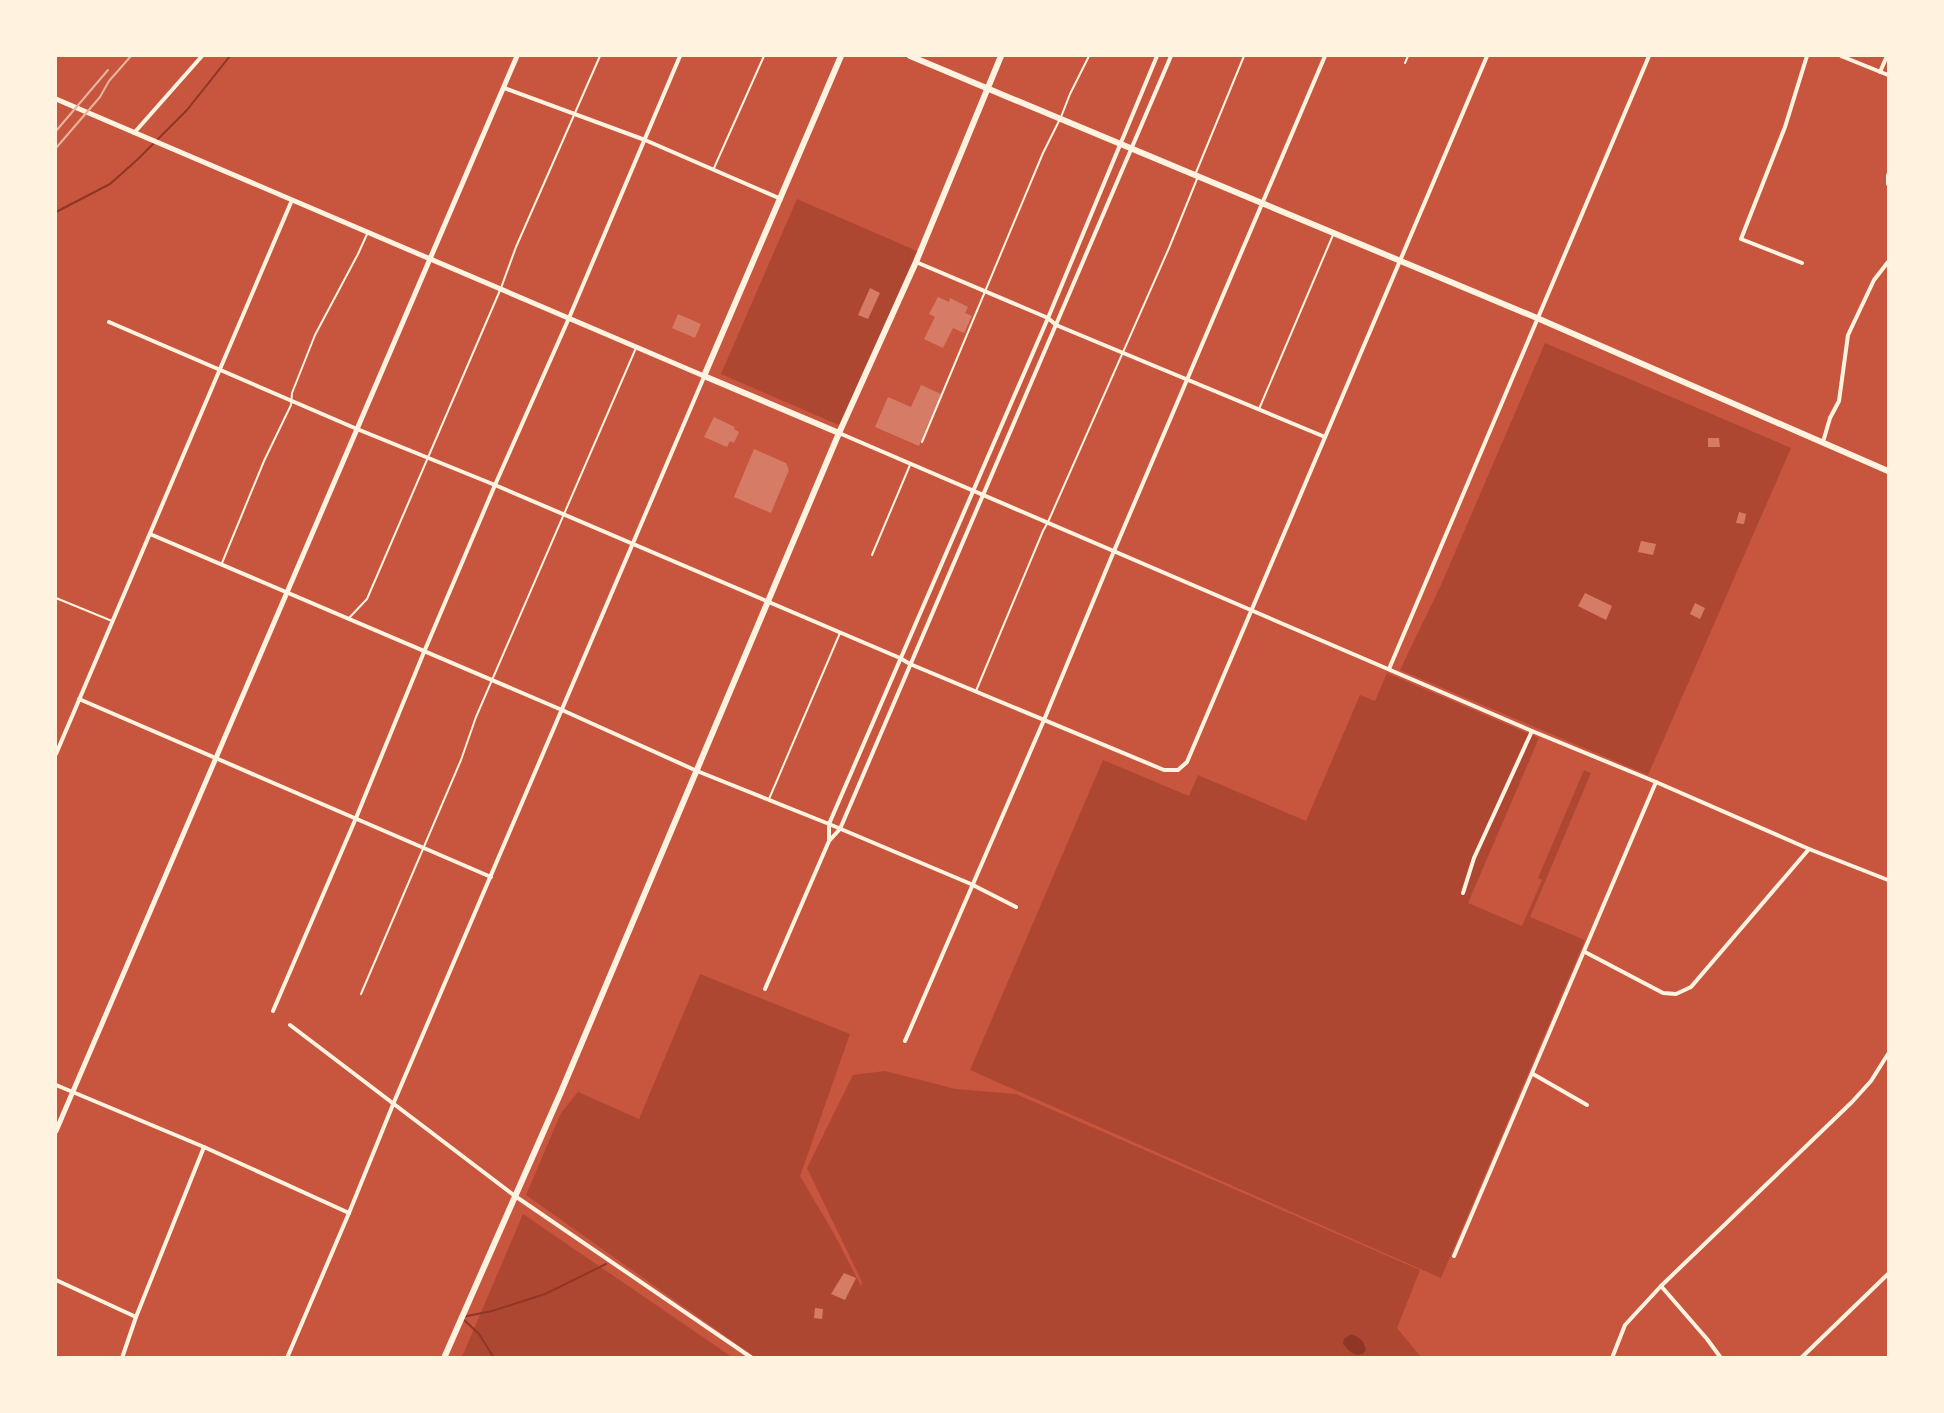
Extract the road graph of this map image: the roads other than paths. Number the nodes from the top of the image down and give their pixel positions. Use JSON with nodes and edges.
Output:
{"nodes":[{"id":1,"x":202,"y":56,"type":"edge"},
{"id":2,"x":517,"y":56,"type":"edge"},
{"id":3,"x":600,"y":56,"type":"edge"},
{"id":4,"x":680,"y":56,"type":"edge"},
{"id":5,"x":764,"y":56,"type":"edge"},
{"id":6,"x":841,"y":56,"type":"edge"},
{"id":7,"x":910,"y":56,"type":"edge"},
{"id":8,"x":1001,"y":56,"type":"edge"},
{"id":9,"x":1089,"y":56,"type":"edge"},
{"id":10,"x":1157,"y":56,"type":"edge"},
{"id":11,"x":1172,"y":56,"type":"edge"},
{"id":12,"x":1244,"y":56,"type":"edge"},
{"id":13,"x":1325,"y":56,"type":"edge"},
{"id":14,"x":1408,"y":56,"type":"edge"},
{"id":15,"x":1487,"y":56,"type":"edge"},
{"id":16,"x":1649,"y":56,"type":"edge"},
{"id":17,"x":1807,"y":56,"type":"edge"},
{"id":18,"x":1841,"y":56,"type":"edge"},
{"id":19,"x":1887,"y":56,"type":"edge"},
{"id":20,"x":1405,"y":63,"type":"dead end"},
{"id":21,"x":1880,"y":72,"type":"junction"},
{"id":22,"x":1888,"y":75,"type":"edge"},
{"id":23,"x":988,"y":87,"type":"junction"},
{"id":24,"x":504,"y":88,"type":"junction"},
{"id":25,"x":56,"y":99,"type":"edge"},
{"id":26,"x":575,"y":114,"type":"junction"},
{"id":27,"x":1060,"y":118,"type":"junction"},
{"id":28,"x":134,"y":133,"type":"junction"},
{"id":29,"x":645,"y":140,"type":"junction"},
{"id":30,"x":1119,"y":144,"type":"junction"},
{"id":31,"x":1131,"y":149,"type":"junction"},
{"id":32,"x":714,"y":170,"type":"junction"},
{"id":33,"x":1196,"y":175,"type":"junction"},
{"id":34,"x":1888,"y":175,"type":"edge"},
{"id":35,"x":1888,"y":184,"type":"edge"},
{"id":36,"x":780,"y":199,"type":"junction"},
{"id":37,"x":292,"y":200,"type":"junction"},
{"id":38,"x":1262,"y":202,"type":"junction"},
{"id":39,"x":368,"y":232,"type":"junction"},
{"id":40,"x":1334,"y":233,"type":"junction"},
{"id":41,"x":430,"y":258,"type":"junction"},
{"id":42,"x":1399,"y":261,"type":"junction"},
{"id":43,"x":916,"y":262,"type":"junction"},
{"id":44,"x":1888,"y":262,"type":"edge"},
{"id":45,"x":1802,"y":263,"type":"dead end"},
{"id":46,"x":501,"y":288,"type":"junction"},
{"id":47,"x":986,"y":291,"type":"junction"},
{"id":48,"x":569,"y":318,"type":"junction"},
{"id":49,"x":1047,"y":318,"type":"junction"},
{"id":50,"x":1537,"y":318,"type":"junction"},
{"id":51,"x":109,"y":322,"type":"dead end"},
{"id":52,"x":1056,"y":325,"type":"junction"},
{"id":53,"x":636,"y":346,"type":"junction"},
{"id":54,"x":1122,"y":352,"type":"junction"},
{"id":55,"x":219,"y":369,"type":"junction"},
{"id":56,"x":704,"y":376,"type":"junction"},
{"id":57,"x":1187,"y":379,"type":"junction"},
{"id":58,"x":292,"y":401,"type":"junction"},
{"id":59,"x":1259,"y":409,"type":"junction"},
{"id":60,"x":357,"y":429,"type":"junction"},
{"id":61,"x":839,"y":433,"type":"junction"},
{"id":62,"x":1325,"y":437,"type":"junction"},
{"id":63,"x":922,"y":442,"type":"dead end"},
{"id":64,"x":1823,"y":443,"type":"junction"},
{"id":65,"x":427,"y":458,"type":"junction"},
{"id":66,"x":912,"y":463,"type":"junction"},
{"id":67,"x":1888,"y":471,"type":"edge"},
{"id":68,"x":495,"y":485,"type":"junction"},
{"id":69,"x":972,"y":490,"type":"junction"},
{"id":70,"x":983,"y":495,"type":"junction"},
{"id":71,"x":565,"y":515,"type":"junction"},
{"id":72,"x":1048,"y":522,"type":"junction"},
{"id":73,"x":150,"y":534,"type":"junction"},
{"id":74,"x":633,"y":545,"type":"junction"},
{"id":75,"x":1114,"y":551,"type":"junction"},
{"id":76,"x":872,"y":555,"type":"dead end"},
{"id":77,"x":221,"y":565,"type":"junction"},
{"id":78,"x":285,"y":593,"type":"junction"},
{"id":79,"x":56,"y":598,"type":"edge"},
{"id":80,"x":767,"y":603,"type":"junction"},
{"id":81,"x":1252,"y":611,"type":"junction"},
{"id":82,"x":347,"y":620,"type":"junction"},
{"id":83,"x":112,"y":621,"type":"junction"},
{"id":84,"x":840,"y":633,"type":"junction"},
{"id":85,"x":424,"y":652,"type":"junction"},
{"id":86,"x":900,"y":658,"type":"junction"},
{"id":87,"x":910,"y":664,"type":"junction"},
{"id":88,"x":1389,"y":669,"type":"junction"},
{"id":89,"x":493,"y":681,"type":"junction"},
{"id":90,"x":976,"y":692,"type":"junction"},
{"id":91,"x":79,"y":699,"type":"junction"},
{"id":92,"x":562,"y":710,"type":"junction"},
{"id":93,"x":1044,"y":720,"type":"junction"},
{"id":94,"x":1532,"y":731,"type":"junction"},
{"id":95,"x":56,"y":754,"type":"edge"},
{"id":96,"x":214,"y":759,"type":"junction"},
{"id":97,"x":697,"y":771,"type":"junction"},
{"id":98,"x":1656,"y":782,"type":"junction"},
{"id":99,"x":768,"y":799,"type":"junction"},
{"id":100,"x":356,"y":819,"type":"junction"},
{"id":101,"x":829,"y":824,"type":"junction"},
{"id":102,"x":840,"y":829,"type":"junction"},
{"id":103,"x":829,"y":841,"type":"junction"},
{"id":104,"x":423,"y":848,"type":"junction"},
{"id":105,"x":1809,"y":849,"type":"junction"},
{"id":106,"x":491,"y":877,"type":"junction"},
{"id":107,"x":1888,"y":880,"type":"edge"},
{"id":108,"x":971,"y":884,"type":"junction"},
{"id":109,"x":1463,"y":893,"type":"dead end"},
{"id":110,"x":1016,"y":907,"type":"dead end"},
{"id":111,"x":1585,"y":952,"type":"junction"},
{"id":112,"x":765,"y":989,"type":"dead end"},
{"id":113,"x":362,"y":994,"type":"dead end"},
{"id":114,"x":273,"y":1011,"type":"dead end"},
{"id":115,"x":290,"y":1025,"type":"dead end"},
{"id":116,"x":904,"y":1041,"type":"dead end"},
{"id":117,"x":1888,"y":1054,"type":"edge"},
{"id":118,"x":1533,"y":1074,"type":"junction"},
{"id":119,"x":56,"y":1085,"type":"edge"},
{"id":120,"x":72,"y":1092,"type":"junction"},
{"id":121,"x":394,"y":1102,"type":"junction"},
{"id":122,"x":1587,"y":1105,"type":"dead end"},
{"id":123,"x":56,"y":1131,"type":"edge"},
{"id":124,"x":204,"y":1147,"type":"junction"},
{"id":125,"x":515,"y":1196,"type":"junction"},
{"id":126,"x":349,"y":1213,"type":"junction"},
{"id":127,"x":1454,"y":1256,"type":"dead end"},
{"id":128,"x":1888,"y":1274,"type":"edge"},
{"id":129,"x":56,"y":1280,"type":"edge"},
{"id":130,"x":1661,"y":1286,"type":"junction"},
{"id":131,"x":136,"y":1317,"type":"junction"},
{"id":132,"x":122,"y":1358,"type":"edge"},
{"id":133,"x":287,"y":1358,"type":"edge"},
{"id":134,"x":444,"y":1358,"type":"edge"},
{"id":135,"x":752,"y":1358,"type":"edge"},
{"id":136,"x":1612,"y":1358,"type":"edge"},
{"id":137,"x":1721,"y":1358,"type":"edge"},
{"id":138,"x":1801,"y":1358,"type":"edge"}],
"edges":[{"from":1,"to":28,"type":"street"},
{"from":2,"to":24,"type":"street"},
{"from":3,"to":26,"type":"lane"},
{"from":4,"to":29,"type":"street"},
{"from":5,"to":32,"type":"lane"},
{"from":6,"to":36,"type":"main road"},
{"from":7,"to":23,"type":"main road"},
{"from":8,"to":23,"type":"main road"},
{"from":9,"to":27,"type":"lane"},
{"from":10,"to":30,"type":"street"},
{"from":11,"to":31,"type":"street"},
{"from":12,"to":33,"type":"lane"},
{"from":13,"to":38,"type":"street"},
{"from":14,"to":20,"type":"lane"},
{"from":15,"to":42,"type":"street"},
{"from":16,"to":50,"type":"street"},
{"from":17,"to":45,"type":"street"},
{"from":18,"to":21,"type":"street"},
{"from":19,"to":21,"type":"street"},
{"from":21,"to":22,"type":"street"},
{"from":23,"to":27,"type":"main road"},
{"from":23,"to":43,"type":"main road"},
{"from":24,"to":26,"type":"street"},
{"from":24,"to":41,"type":"street"},
{"from":25,"to":28,"type":"street"},
{"from":26,"to":29,"type":"street"},
{"from":26,"to":46,"type":"lane"},
{"from":27,"to":30,"type":"main road"},
{"from":27,"to":47,"type":"lane"},
{"from":28,"to":37,"type":"street"},
{"from":29,"to":32,"type":"street"},
{"from":29,"to":48,"type":"street"},
{"from":30,"to":31,"type":"main road"},
{"from":30,"to":49,"type":"street"},
{"from":31,"to":33,"type":"main road"},
{"from":31,"to":52,"type":"street"},
{"from":32,"to":36,"type":"street"},
{"from":33,"to":38,"type":"main road"},
{"from":33,"to":54,"type":"lane"},
{"from":34,"to":35,"type":"street"},
{"from":36,"to":56,"type":"main road"},
{"from":37,"to":39,"type":"street"},
{"from":37,"to":55,"type":"street"},
{"from":38,"to":40,"type":"main road"},
{"from":38,"to":57,"type":"street"},
{"from":39,"to":41,"type":"street"},
{"from":39,"to":58,"type":"lane"},
{"from":40,"to":42,"type":"main road"},
{"from":40,"to":59,"type":"lane"},
{"from":41,"to":46,"type":"street"},
{"from":41,"to":60,"type":"street"},
{"from":42,"to":50,"type":"main road"},
{"from":42,"to":62,"type":"street"},
{"from":43,"to":47,"type":"street"},
{"from":43,"to":61,"type":"main road"},
{"from":44,"to":64,"type":"street"},
{"from":46,"to":48,"type":"street"},
{"from":46,"to":65,"type":"lane"},
{"from":47,"to":49,"type":"street"},
{"from":47,"to":63,"type":"lane"},
{"from":48,"to":53,"type":"street"},
{"from":48,"to":68,"type":"street"},
{"from":49,"to":52,"type":"street"},
{"from":49,"to":69,"type":"street"},
{"from":50,"to":64,"type":"main road"},
{"from":50,"to":88,"type":"street"},
{"from":51,"to":55,"type":"street"},
{"from":52,"to":54,"type":"street"},
{"from":52,"to":70,"type":"street"},
{"from":53,"to":56,"type":"street"},
{"from":53,"to":71,"type":"lane"},
{"from":54,"to":57,"type":"street"},
{"from":54,"to":72,"type":"lane"},
{"from":55,"to":58,"type":"street"},
{"from":55,"to":73,"type":"street"},
{"from":56,"to":61,"type":"main road"},
{"from":56,"to":74,"type":"street"},
{"from":57,"to":59,"type":"street"},
{"from":57,"to":75,"type":"street"},
{"from":58,"to":60,"type":"street"},
{"from":58,"to":77,"type":"lane"},
{"from":59,"to":62,"type":"street"},
{"from":60,"to":65,"type":"street"},
{"from":60,"to":78,"type":"street"},
{"from":61,"to":66,"type":"street"},
{"from":61,"to":80,"type":"main road"},
{"from":62,"to":81,"type":"street"},
{"from":64,"to":67,"type":"main road"},
{"from":65,"to":68,"type":"street"},
{"from":65,"to":82,"type":"lane"},
{"from":66,"to":69,"type":"street"},
{"from":66,"to":76,"type":"lane"},
{"from":68,"to":71,"type":"street"},
{"from":68,"to":85,"type":"street"},
{"from":69,"to":70,"type":"street"},
{"from":69,"to":86,"type":"street"},
{"from":70,"to":72,"type":"street"},
{"from":70,"to":87,"type":"street"},
{"from":71,"to":74,"type":"street"},
{"from":71,"to":89,"type":"lane"},
{"from":72,"to":75,"type":"street"},
{"from":72,"to":90,"type":"lane"},
{"from":73,"to":77,"type":"street"},
{"from":73,"to":83,"type":"street"},
{"from":74,"to":80,"type":"street"},
{"from":74,"to":92,"type":"street"},
{"from":75,"to":81,"type":"street"},
{"from":75,"to":93,"type":"street"},
{"from":77,"to":78,"type":"street"},
{"from":78,"to":82,"type":"street"},
{"from":78,"to":96,"type":"street"},
{"from":79,"to":83,"type":"lane"},
{"from":80,"to":84,"type":"street"},
{"from":80,"to":97,"type":"main road"},
{"from":81,"to":88,"type":"street"},
{"from":81,"to":93,"type":"street"},
{"from":82,"to":85,"type":"street"},
{"from":83,"to":91,"type":"street"},
{"from":84,"to":86,"type":"street"},
{"from":84,"to":99,"type":"lane"},
{"from":85,"to":89,"type":"street"},
{"from":85,"to":100,"type":"street"},
{"from":86,"to":87,"type":"street"},
{"from":86,"to":101,"type":"street"},
{"from":87,"to":90,"type":"street"},
{"from":87,"to":102,"type":"street"},
{"from":88,"to":94,"type":"street"},
{"from":89,"to":92,"type":"street"},
{"from":89,"to":104,"type":"lane"},
{"from":90,"to":93,"type":"street"},
{"from":91,"to":95,"type":"street"},
{"from":91,"to":96,"type":"street"},
{"from":92,"to":97,"type":"street"},
{"from":92,"to":106,"type":"street"},
{"from":93,"to":108,"type":"street"},
{"from":94,"to":98,"type":"street"},
{"from":94,"to":109,"type":"street"},
{"from":96,"to":100,"type":"street"},
{"from":96,"to":120,"type":"street"},
{"from":97,"to":99,"type":"street"},
{"from":97,"to":125,"type":"main road"},
{"from":98,"to":105,"type":"street"},
{"from":98,"to":111,"type":"street"},
{"from":99,"to":101,"type":"street"},
{"from":100,"to":104,"type":"street"},
{"from":100,"to":114,"type":"street"},
{"from":101,"to":102,"type":"street"},
{"from":101,"to":103,"type":"street"},
{"from":102,"to":103,"type":"street"},
{"from":102,"to":108,"type":"street"},
{"from":103,"to":112,"type":"street"},
{"from":104,"to":106,"type":"street"},
{"from":104,"to":113,"type":"lane"},
{"from":105,"to":107,"type":"street"},
{"from":105,"to":111,"type":"street"},
{"from":106,"to":121,"type":"street"},
{"from":108,"to":110,"type":"street"},
{"from":108,"to":116,"type":"street"},
{"from":111,"to":118,"type":"street"},
{"from":115,"to":121,"type":"street"},
{"from":117,"to":130,"type":"street"},
{"from":118,"to":122,"type":"street"},
{"from":118,"to":127,"type":"street"},
{"from":119,"to":120,"type":"street"},
{"from":120,"to":123,"type":"street"},
{"from":120,"to":124,"type":"street"},
{"from":121,"to":125,"type":"street"},
{"from":121,"to":126,"type":"street"},
{"from":124,"to":126,"type":"street"},
{"from":124,"to":131,"type":"street"},
{"from":125,"to":134,"type":"main road"},
{"from":125,"to":135,"type":"street"},
{"from":126,"to":133,"type":"street"},
{"from":128,"to":138,"type":"street"},
{"from":129,"to":131,"type":"street"},
{"from":130,"to":136,"type":"street"},
{"from":130,"to":137,"type":"street"},
{"from":131,"to":132,"type":"street"}]}
